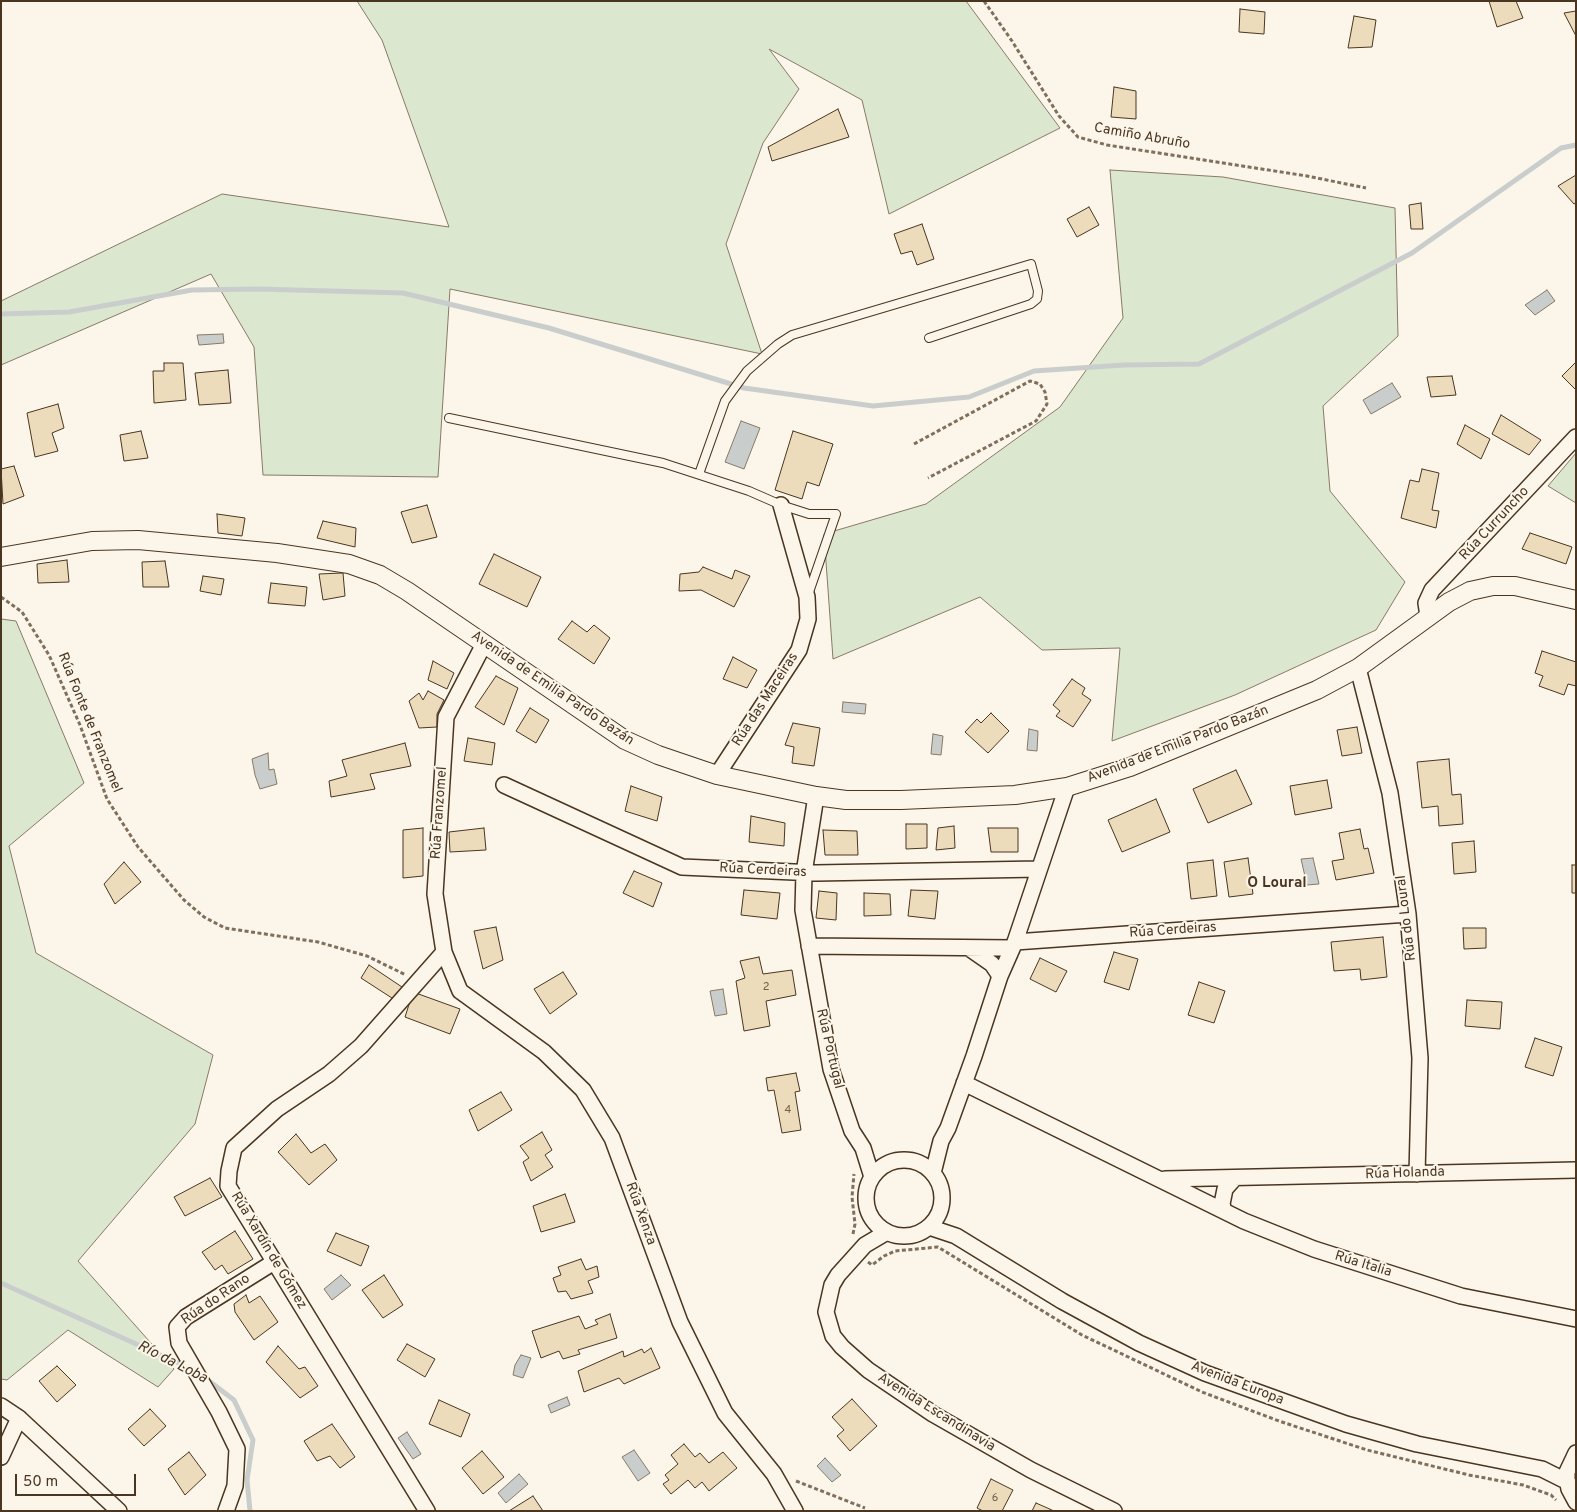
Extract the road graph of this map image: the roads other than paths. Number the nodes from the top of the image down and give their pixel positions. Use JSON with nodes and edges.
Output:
{"nodes":[{"id":1,"x":929,"y":338,"type":"dead end"},
{"id":2,"x":450,"y":418,"type":"dead end"},
{"id":3,"x":1576,"y":437,"type":"edge"},
{"id":4,"x":699,"y":474,"type":"junction"},
{"id":5,"x":781,"y":505,"type":"junction"},
{"id":6,"x":1,"y":558,"type":"edge"},
{"id":7,"x":808,"y":597,"type":"junction"},
{"id":8,"x":1576,"y":600,"type":"edge"},
{"id":9,"x":1428,"y":616,"type":"junction"},
{"id":10,"x":484,"y":644,"type":"junction"},
{"id":11,"x":1358,"y":668,"type":"junction"},
{"id":12,"x":717,"y":775,"type":"junction"},
{"id":13,"x":504,"y":785,"type":"dead end"},
{"id":14,"x":1067,"y":787,"type":"junction"},
{"id":15,"x":816,"y":796,"type":"junction"},
{"id":16,"x":1039,"y":869,"type":"junction"},
{"id":17,"x":804,"y":873,"type":"junction"},
{"id":18,"x":1408,"y":914,"type":"junction"},
{"id":19,"x":1014,"y":945,"type":"junction"},
{"id":20,"x":809,"y":946,"type":"junction"},
{"id":21,"x":968,"y":947,"type":"junction"},
{"id":22,"x":444,"y":952,"type":"junction"},
{"id":23,"x":1000,"y":976,"type":"junction"},
{"id":24,"x":964,"y":1083,"type":"junction"},
{"id":25,"x":941,"y":1141,"type":"junction"},
{"id":26,"x":864,"y":1148,"type":"junction"},
{"id":27,"x":916,"y":1162,"type":"junction"},
{"id":28,"x":889,"y":1163,"type":"junction"},
{"id":29,"x":1576,"y":1170,"type":"edge"},
{"id":30,"x":933,"y":1172,"type":"junction"},
{"id":31,"x":1417,"y":1174,"type":"junction"},
{"id":32,"x":872,"y":1177,"type":"junction"},
{"id":33,"x":1161,"y":1179,"type":"junction"},
{"id":34,"x":1234,"y":1179,"type":"junction"},
{"id":35,"x":940,"y":1211,"type":"junction"},
{"id":36,"x":1224,"y":1211,"type":"junction"},
{"id":37,"x":874,"y":1220,"type":"junction"},
{"id":38,"x":929,"y":1227,"type":"junction"},
{"id":39,"x":887,"y":1232,"type":"junction"},
{"id":40,"x":956,"y":1236,"type":"junction"},
{"id":41,"x":865,"y":1245,"type":"junction"},
{"id":42,"x":274,"y":1262,"type":"junction"},
{"id":43,"x":1576,"y":1319,"type":"edge"},
{"id":44,"x":1,"y":1406,"type":"edge"},
{"id":45,"x":19,"y":1418,"type":"junction"},
{"id":46,"x":1,"y":1457,"type":"edge"},
{"id":47,"x":1574,"y":1457,"type":"edge"},
{"id":48,"x":1542,"y":1469,"type":"junction"},
{"id":49,"x":1568,"y":1482,"type":"junction"},
{"id":50,"x":1576,"y":1502,"type":"edge"},
{"id":51,"x":119,"y":1511,"type":"edge"},
{"id":52,"x":226,"y":1511,"type":"edge"},
{"id":53,"x":427,"y":1511,"type":"edge"},
{"id":54,"x":795,"y":1511,"type":"edge"},
{"id":55,"x":1114,"y":1511,"type":"edge"}],
"edges":[{"from":1,"to":4,"type":"lane"},
{"from":2,"to":4,"type":"lane"},
{"from":3,"to":9,"type":"street","name":"Rúa Curruncho"},
{"from":4,"to":5,"type":"lane"},
{"from":5,"to":7,"type":"street","name":"Rúa das Maceiras"},
{"from":5,"to":7,"type":"lane"},
{"from":6,"to":10,"type":"street","name":"Avenida de Emilia Pardo Bazán"},
{"from":7,"to":12,"type":"street","name":"Rúa das Maceiras"},
{"from":8,"to":9,"type":"street","name":"Avenida de Emilia Pardo Bazán"},
{"from":9,"to":11,"type":"street","name":"Avenida de Emilia Pardo Bazán"},
{"from":10,"to":12,"type":"street","name":"Avenida de Emilia Pardo Bazán"},
{"from":10,"to":22,"type":"street","name":"Rúa Franzomel"},
{"from":11,"to":14,"type":"street","name":"Avenida de Emilia Pardo Bazán"},
{"from":11,"to":18,"type":"street","name":"Rúa do Loural"},
{"from":12,"to":15,"type":"street","name":"Avenida de Emilia Pardo Bazán"},
{"from":13,"to":17,"type":"street","name":"Rúa Cerdeiras"},
{"from":14,"to":15,"type":"street","name":"Avenida de Emilia Pardo Bazán"},
{"from":14,"to":16,"type":"street"},
{"from":15,"to":17,"type":"street","name":"Rúa Portugal"},
{"from":16,"to":17,"type":"street","name":"Rúa Cerdeiras"},
{"from":16,"to":19,"type":"street"},
{"from":17,"to":20,"type":"street","name":"Rúa Portugal"},
{"from":18,"to":19,"type":"street","name":"Rúa Cerdeiras"},
{"from":18,"to":31,"type":"street","name":"Rúa do Loural"},
{"from":19,"to":21,"type":"street"},
{"from":19,"to":23,"type":"street"},
{"from":20,"to":21,"type":"street"},
{"from":20,"to":26,"type":"street","name":"Rúa Portugal"},
{"from":21,"to":23,"type":"street"},
{"from":22,"to":42,"type":"street","name":"Rúa Xardín de Gómez"},
{"from":22,"to":54,"type":"street","name":"Rúa Xenza"},
{"from":23,"to":24,"type":"street"},
{"from":24,"to":25,"type":"street"},
{"from":24,"to":33,"type":"street","name":"Rúa Holanda"},
{"from":25,"to":27,"type":"street"},
{"from":25,"to":30,"type":"street"},
{"from":26,"to":28,"type":"street","name":"Rúa Portugal"},
{"from":26,"to":32,"type":"street","name":"Rúa Portugal"},
{"from":27,"to":28,"type":"street"},
{"from":27,"to":30,"type":"street"},
{"from":28,"to":32,"type":"street"},
{"from":29,"to":31,"type":"street","name":"Rúa Holanda"},
{"from":30,"to":35,"type":"street"},
{"from":31,"to":34,"type":"street","name":"Rúa Holanda"},
{"from":32,"to":37,"type":"street"},
{"from":33,"to":34,"type":"street","name":"Rúa Holanda"},
{"from":33,"to":36,"type":"street","name":"Rúa Italia"},
{"from":34,"to":36,"type":"street"},
{"from":35,"to":38,"type":"street"},
{"from":35,"to":40,"type":"street","name":"Avenida Europa"},
{"from":36,"to":43,"type":"street","name":"Rúa Italia"},
{"from":37,"to":39,"type":"street"},
{"from":37,"to":41,"type":"street","name":"Avenida Escandinavia"},
{"from":38,"to":39,"type":"street"},
{"from":38,"to":40,"type":"street","name":"Avenida Europa"},
{"from":39,"to":41,"type":"street","name":"Avenida Escandinavia"},
{"from":40,"to":48,"type":"street","name":"Avenida Europa"},
{"from":41,"to":55,"type":"street","name":"Avenida Escandinavia"},
{"from":42,"to":52,"type":"street","name":"Rúa do Rano"},
{"from":42,"to":53,"type":"street","name":"Rúa Xardín de Gómez"},
{"from":44,"to":45,"type":"street"},
{"from":45,"to":46,"type":"street"},
{"from":45,"to":51,"type":"street"},
{"from":47,"to":48,"type":"street","name":"Avenida Europa"},
{"from":47,"to":49,"type":"street"},
{"from":48,"to":49,"type":"street","name":"Avenida Europa"},
{"from":49,"to":50,"type":"street"}]}
